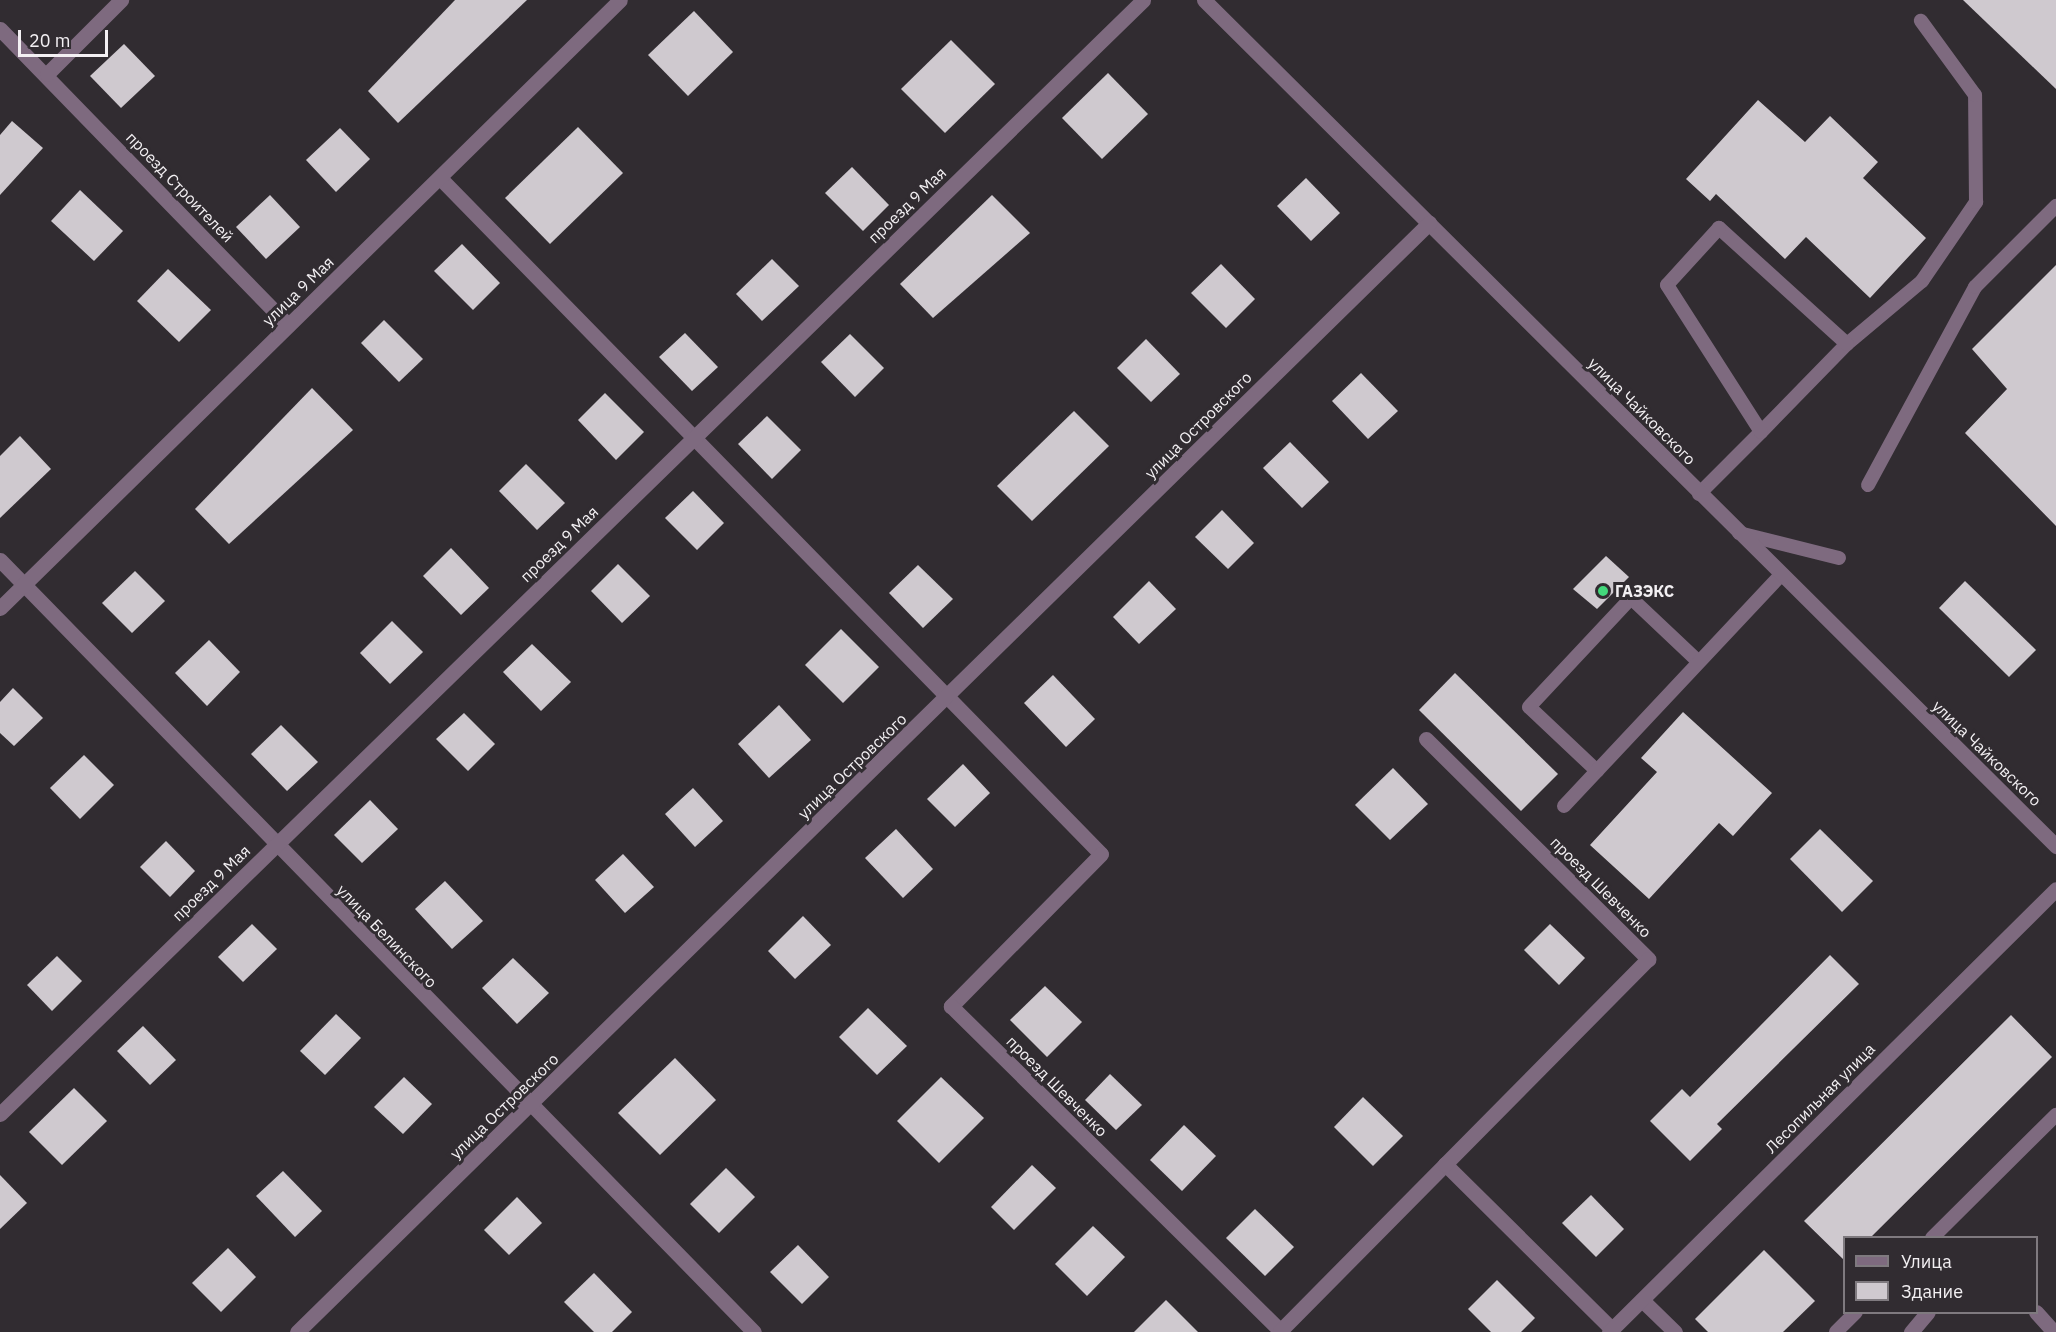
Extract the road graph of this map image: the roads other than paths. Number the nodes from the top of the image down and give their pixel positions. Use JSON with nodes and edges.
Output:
{"nodes":[{"id":1,"x":121,"y":0,"type":"edge"},
{"id":2,"x":620,"y":0,"type":"edge"},
{"id":3,"x":1143,"y":0,"type":"edge"},
{"id":4,"x":1204,"y":0,"type":"edge"},
{"id":5,"x":1921,"y":21,"type":"dead end"},
{"id":6,"x":0,"y":29,"type":"edge"},
{"id":7,"x":46,"y":74,"type":"junction"},
{"id":8,"x":440,"y":178,"type":"junction"},
{"id":9,"x":2056,"y":206,"type":"edge"},
{"id":10,"x":1429,"y":223,"type":"junction"},
{"id":11,"x":288,"y":325,"type":"junction"},
{"id":12,"x":1847,"y":344,"type":"junction"},
{"id":13,"x":1761,"y":432,"type":"junction"},
{"id":14,"x":695,"y":437,"type":"junction"},
{"id":15,"x":1868,"y":485,"type":"dead end"},
{"id":16,"x":1699,"y":494,"type":"junction"},
{"id":17,"x":1737,"y":533,"type":"junction"},
{"id":18,"x":1839,"y":558,"type":"dead end"},
{"id":19,"x":0,"y":560,"type":"edge"},
{"id":20,"x":1780,"y":576,"type":"junction"},
{"id":21,"x":24,"y":584,"type":"junction"},
{"id":22,"x":0,"y":608,"type":"edge"},
{"id":23,"x":1699,"y":662,"type":"junction"},
{"id":24,"x":946,"y":700,"type":"junction"},
{"id":25,"x":1426,"y":739,"type":"dead end"},
{"id":26,"x":1597,"y":771,"type":"junction"},
{"id":27,"x":1564,"y":806,"type":"dead end"},
{"id":28,"x":2056,"y":846,"type":"edge"},
{"id":29,"x":275,"y":847,"type":"junction"},
{"id":30,"x":2056,"y":889,"type":"edge"},
{"id":31,"x":530,"y":1106,"type":"junction"},
{"id":32,"x":0,"y":1114,"type":"edge"},
{"id":33,"x":2056,"y":1115,"type":"edge"},
{"id":34,"x":1445,"y":1164,"type":"junction"},
{"id":35,"x":1934,"y":1236,"type":"edge"},
{"id":36,"x":1642,"y":1300,"type":"junction"},
{"id":37,"x":1854,"y":1314,"type":"edge"},
{"id":38,"x":1926,"y":1314,"type":"edge"},
{"id":39,"x":2038,"y":1314,"type":"edge"},
{"id":40,"x":1611,"y":1330,"type":"edge"},
{"id":41,"x":297,"y":1332,"type":"edge"},
{"id":42,"x":754,"y":1332,"type":"edge"},
{"id":43,"x":1676,"y":1332,"type":"edge"},
{"id":44,"x":1836,"y":1332,"type":"edge"},
{"id":45,"x":1911,"y":1332,"type":"edge"},
{"id":46,"x":2054,"y":1332,"type":"edge"}],
"edges":[{"from":1,"to":7,"type":"street"},
{"from":2,"to":8,"type":"street","name":"улица 9 Мая"},
{"from":3,"to":14,"type":"street","name":"проезд 9 Мая"},
{"from":4,"to":10,"type":"street","name":"улица Чайковского"},
{"from":5,"to":12,"type":"lane"},
{"from":6,"to":7,"type":"street","name":"проезд Строителей"},
{"from":7,"to":11,"type":"street","name":"проезд Строителей"},
{"from":8,"to":11,"type":"street","name":"улица 9 Мая"},
{"from":8,"to":14,"type":"street"},
{"from":9,"to":15,"type":"lane"},
{"from":10,"to":16,"type":"street","name":"улица Чайковского"},
{"from":10,"to":24,"type":"street","name":"улица Островского"},
{"from":11,"to":21,"type":"street","name":"улица 9 Мая"},
{"from":12,"to":13,"type":"lane"},
{"from":12,"to":13,"type":"lane"},
{"from":13,"to":16,"type":"lane"},
{"from":14,"to":24,"type":"street"},
{"from":14,"to":29,"type":"street","name":"проезд 9 Мая"},
{"from":16,"to":17,"type":"street","name":"улица Чайковского"},
{"from":17,"to":18,"type":"lane"},
{"from":17,"to":20,"type":"street","name":"улица Чайковского"},
{"from":19,"to":21,"type":"street","name":"улица Белинского"},
{"from":20,"to":23,"type":"lane"},
{"from":20,"to":28,"type":"street","name":"улица Чайковского"},
{"from":21,"to":22,"type":"street","name":"улица 9 Мая"},
{"from":21,"to":29,"type":"street","name":"улица Белинского"},
{"from":23,"to":26,"type":"lane"},
{"from":23,"to":26,"type":"lane"},
{"from":24,"to":31,"type":"street","name":"улица Островского"},
{"from":24,"to":34,"type":"street","name":"проезд Шевченко"},
{"from":25,"to":34,"type":"street","name":"проезд Шевченко"},
{"from":26,"to":27,"type":"lane"},
{"from":29,"to":31,"type":"street","name":"улица Белинского"},
{"from":29,"to":32,"type":"street","name":"проезд 9 Мая"},
{"from":30,"to":36,"type":"street","name":"Лесопильная улица"},
{"from":31,"to":41,"type":"street","name":"улица Островского"},
{"from":31,"to":42,"type":"street","name":"улица Белинского"},
{"from":33,"to":35,"type":"lane"},
{"from":34,"to":40,"type":"street"},
{"from":36,"to":40,"type":"street","name":"Лесопильная улица"},
{"from":36,"to":43,"type":"street"},
{"from":37,"to":44,"type":"lane"},
{"from":38,"to":45,"type":"street"},
{"from":39,"to":46,"type":"street"}]}
